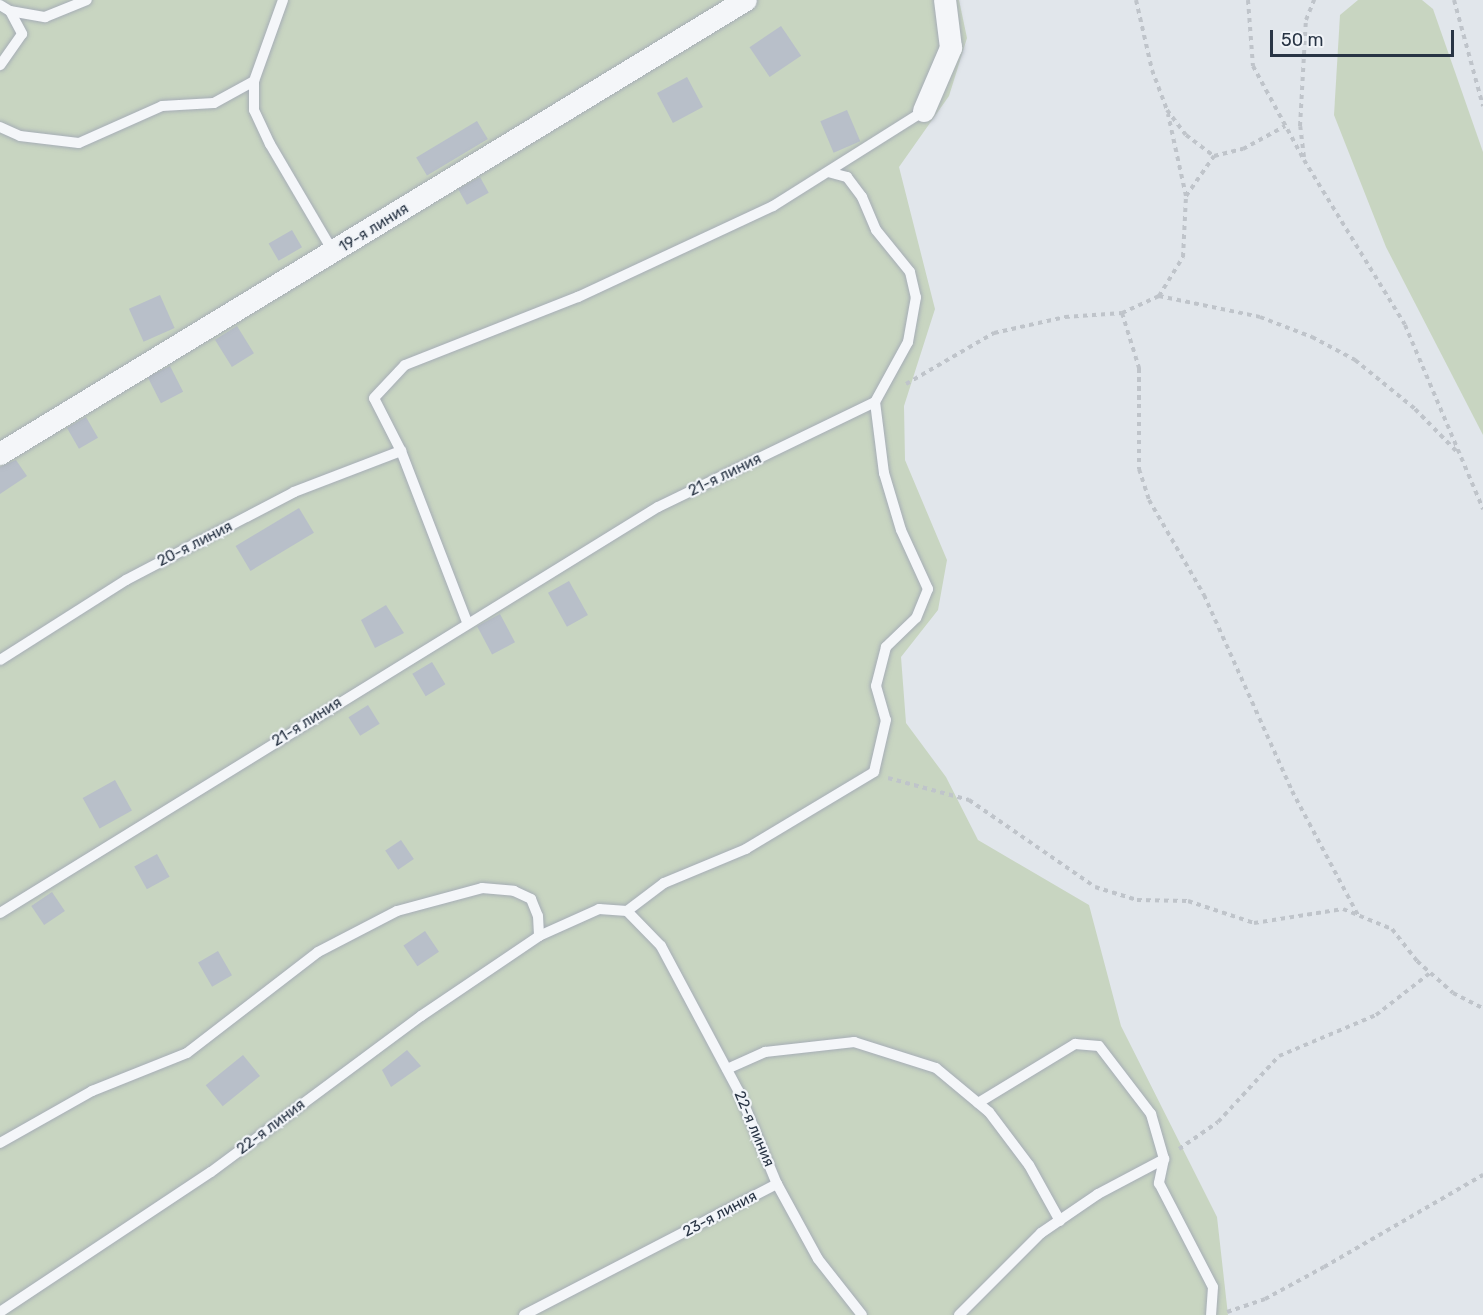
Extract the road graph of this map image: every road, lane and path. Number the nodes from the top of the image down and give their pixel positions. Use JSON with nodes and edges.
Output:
{"nodes":[{"id":1,"x":87,"y":0,"type":"edge"},
{"id":2,"x":283,"y":0,"type":"edge"},
{"id":3,"x":746,"y":0,"type":"edge"},
{"id":4,"x":945,"y":0,"type":"edge"},
{"id":5,"x":1136,"y":0,"type":"edge"},
{"id":6,"x":1248,"y":0,"type":"edge"},
{"id":7,"x":1314,"y":0,"type":"edge"},
{"id":8,"x":1454,"y":1,"type":"edge"},
{"id":9,"x":0,"y":5,"type":"edge"},
{"id":10,"x":10,"y":11,"type":"junction"},
{"id":11,"x":0,"y":65,"type":"edge"},
{"id":12,"x":254,"y":81,"type":"junction"},
{"id":13,"x":1483,"y":106,"type":"edge"},
{"id":14,"x":1167,"y":110,"type":"junction"},
{"id":15,"x":924,"y":111,"type":"joint"},
{"id":16,"x":1285,"y":126,"type":"junction"},
{"id":17,"x":0,"y":127,"type":"edge"},
{"id":18,"x":1214,"y":156,"type":"junction"},
{"id":19,"x":1304,"y":160,"type":"junction"},
{"id":20,"x":828,"y":172,"type":"junction"},
{"id":21,"x":1186,"y":196,"type":"junction"},
{"id":22,"x":334,"y":253,"type":"junction"},
{"id":23,"x":1159,"y":296,"type":"junction"},
{"id":24,"x":1122,"y":313,"type":"junction"},
{"id":25,"x":875,"y":402,"type":"junction"},
{"id":26,"x":401,"y":451,"type":"junction"},
{"id":27,"x":0,"y":454,"type":"edge"},
{"id":28,"x":1459,"y":454,"type":"junction"},
{"id":29,"x":1483,"y":509,"type":"edge"},
{"id":30,"x":467,"y":622,"type":"junction"},
{"id":31,"x":0,"y":660,"type":"edge"},
{"id":32,"x":874,"y":772,"type":"junction"},
{"id":33,"x":627,"y":911,"type":"junction"},
{"id":34,"x":0,"y":913,"type":"edge"},
{"id":35,"x":1358,"y":916,"type":"junction"},
{"id":36,"x":539,"y":936,"type":"junction"},
{"id":37,"x":1430,"y":973,"type":"junction"},
{"id":38,"x":1483,"y":1008,"type":"edge"},
{"id":39,"x":727,"y":1069,"type":"junction"},
{"id":40,"x":978,"y":1103,"type":"junction"},
{"id":41,"x":0,"y":1143,"type":"edge"},
{"id":42,"x":1164,"y":1160,"type":"junction"},
{"id":43,"x":1483,"y":1175,"type":"edge"},
{"id":44,"x":777,"y":1184,"type":"junction"},
{"id":45,"x":1060,"y":1221,"type":"junction"},
{"id":46,"x":0,"y":1312,"type":"edge"},
{"id":47,"x":524,"y":1315,"type":"edge"},
{"id":48,"x":862,"y":1315,"type":"edge"},
{"id":49,"x":959,"y":1315,"type":"edge"},
{"id":50,"x":1211,"y":1315,"type":"edge"},
{"id":51,"x":1218,"y":1315,"type":"edge"}],
"edges":[{"from":1,"to":10,"type":"lane"},
{"from":2,"to":12,"type":"lane"},
{"from":3,"to":22,"type":"street","name":"19-я линия"},
{"from":4,"to":15,"type":"street"},
{"from":5,"to":14,"type":"path"},
{"from":6,"to":16,"type":"path"},
{"from":7,"to":19,"type":"path"},
{"from":8,"to":13,"type":"path"},
{"from":9,"to":10,"type":"lane"},
{"from":10,"to":11,"type":"lane"},
{"from":12,"to":17,"type":"lane"},
{"from":12,"to":22,"type":"lane"},
{"from":14,"to":18,"type":"path"},
{"from":14,"to":21,"type":"path"},
{"from":15,"to":20,"type":"lane"},
{"from":16,"to":18,"type":"path"},
{"from":16,"to":19,"type":"path"},
{"from":18,"to":21,"type":"path"},
{"from":19,"to":28,"type":"path"},
{"from":20,"to":25,"type":"lane"},
{"from":20,"to":26,"type":"lane"},
{"from":21,"to":23,"type":"path"},
{"from":22,"to":27,"type":"street","name":"19-я линия"},
{"from":23,"to":24,"type":"path"},
{"from":23,"to":28,"type":"path"},
{"from":24,"to":25,"type":"path"},
{"from":24,"to":35,"type":"path"},
{"from":25,"to":30,"type":"lane","name":"21-я линия"},
{"from":25,"to":32,"type":"lane"},
{"from":26,"to":30,"type":"lane"},
{"from":26,"to":31,"type":"lane","name":"20-я линия"},
{"from":28,"to":29,"type":"path"},
{"from":30,"to":34,"type":"lane","name":"21-я линия"},
{"from":32,"to":33,"type":"lane"},
{"from":32,"to":35,"type":"path"},
{"from":33,"to":36,"type":"lane","name":"22-я линия"},
{"from":33,"to":39,"type":"lane","name":"22-я линия"},
{"from":35,"to":37,"type":"path"},
{"from":36,"to":41,"type":"lane"},
{"from":36,"to":46,"type":"lane","name":"22-я линия"},
{"from":37,"to":38,"type":"path"},
{"from":37,"to":42,"type":"path"},
{"from":39,"to":40,"type":"lane"},
{"from":39,"to":44,"type":"lane","name":"22-я линия"},
{"from":40,"to":42,"type":"lane"},
{"from":40,"to":45,"type":"lane"},
{"from":42,"to":45,"type":"lane"},
{"from":42,"to":50,"type":"lane"},
{"from":43,"to":51,"type":"path"},
{"from":44,"to":47,"type":"lane","name":"23-я линия"},
{"from":44,"to":48,"type":"lane"},
{"from":45,"to":49,"type":"lane"}]}
